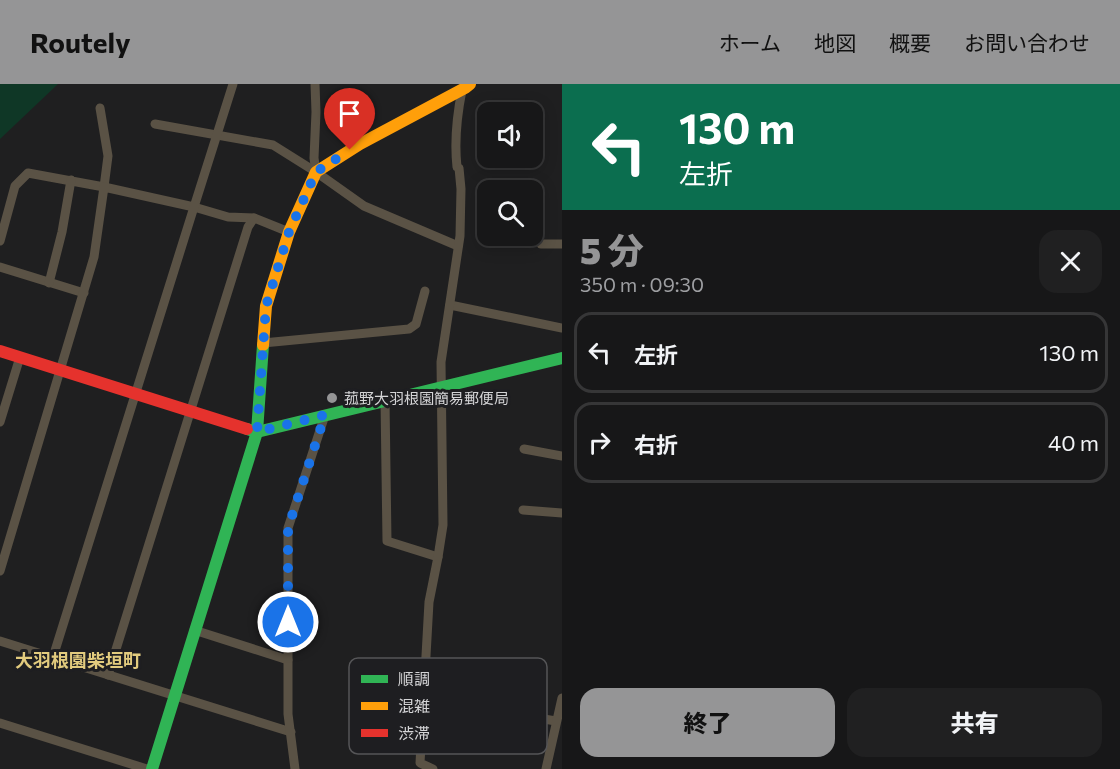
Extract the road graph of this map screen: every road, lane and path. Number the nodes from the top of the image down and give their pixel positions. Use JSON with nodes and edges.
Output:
{"nodes":[{"id":1,"x":233,"y":84,"type":"edge"},
{"id":2,"x":315,"y":84,"type":"edge"},
{"id":3,"x":466,"y":87,"type":"edge"},
{"id":4,"x":100,"y":108,"type":"dead end"},
{"id":5,"x":155,"y":124,"type":"dead end"},
{"id":6,"x":217,"y":135,"type":"junction"},
{"id":7,"x":316,"y":172,"type":"junction"},
{"id":8,"x":71,"y":180,"type":"junction"},
{"id":9,"x":104,"y":187,"type":"junction"},
{"id":10,"x":194,"y":207,"type":"junction"},
{"id":11,"x":254,"y":218,"type":"junction"},
{"id":12,"x":289,"y":232,"type":"junction"},
{"id":13,"x":0,"y":242,"type":"edge"},
{"id":14,"x":562,"y":243,"type":"edge"},
{"id":15,"x":543,"y":244,"type":"edge"},
{"id":16,"x":458,"y":246,"type":"junction"},
{"id":17,"x":0,"y":267,"type":"edge"},
{"id":18,"x":49,"y":283,"type":"junction"},
{"id":19,"x":425,"y":291,"type":"dead end"},
{"id":20,"x":84,"y":293,"type":"junction"},
{"id":21,"x":450,"y":305,"type":"junction"},
{"id":22,"x":562,"y":328,"type":"edge"},
{"id":23,"x":263,"y":343,"type":"junction"},
{"id":24,"x":0,"y":351,"type":"edge"},
{"id":25,"x":20,"y":357,"type":"junction"},
{"id":26,"x":562,"y":358,"type":"edge"},
{"id":27,"x":60,"y":370,"type":"junction"},
{"id":28,"x":441,"y":386,"type":"junction"},
{"id":29,"x":135,"y":394,"type":"junction"},
{"id":30,"x":385,"y":400,"type":"junction"},
{"id":31,"x":190,"y":411,"type":"junction"},
{"id":32,"x":325,"y":415,"type":"junction"},
{"id":33,"x":0,"y":422,"type":"edge"},
{"id":34,"x":257,"y":432,"type":"junction"},
{"id":35,"x":524,"y":449,"type":"dead end"},
{"id":36,"x":562,"y":456,"type":"edge"},
{"id":37,"x":524,"y":510,"type":"dead end"},
{"id":38,"x":562,"y":513,"type":"edge"},
{"id":39,"x":5,"y":538,"type":"edge"},
{"id":40,"x":438,"y":557,"type":"junction"},
{"id":41,"x":0,"y":571,"type":"edge"},
{"id":42,"x":194,"y":630,"type":"junction"},
{"id":43,"x":0,"y":641,"type":"edge"},
{"id":44,"x":53,"y":657,"type":"junction"},
{"id":45,"x":426,"y":658,"type":"edge"},
{"id":46,"x":288,"y":660,"type":"junction"},
{"id":47,"x":108,"y":675,"type":"junction"},
{"id":48,"x":174,"y":696,"type":"junction"},
{"id":49,"x":562,"y":698,"type":"edge"},
{"id":50,"x":547,"y":720,"type":"edge"},
{"id":51,"x":556,"y":721,"type":"junction"},
{"id":52,"x":0,"y":723,"type":"edge"},
{"id":53,"x":291,"y":732,"type":"junction"},
{"id":54,"x":421,"y":754,"type":"edge"},
{"id":55,"x":150,"y":769,"type":"edge"},
{"id":56,"x":295,"y":769,"type":"edge"},
{"id":57,"x":433,"y":769,"type":"edge"},
{"id":58,"x":546,"y":769,"type":"edge"}],
"edges":[{"from":1,"to":6,"type":"street"},
{"from":2,"to":7,"type":"street"},
{"from":3,"to":7,"type":"street"},
{"from":3,"to":16,"type":"street"},
{"from":4,"to":9,"type":"street"},
{"from":5,"to":6,"type":"street"},
{"from":6,"to":7,"type":"street"},
{"from":6,"to":10,"type":"street"},
{"from":7,"to":12,"type":"street"},
{"from":7,"to":16,"type":"street"},
{"from":8,"to":9,"type":"street"},
{"from":8,"to":13,"type":"street"},
{"from":8,"to":18,"type":"street"},
{"from":9,"to":10,"type":"street"},
{"from":9,"to":20,"type":"street"},
{"from":10,"to":11,"type":"street"},
{"from":10,"to":29,"type":"street"},
{"from":11,"to":12,"type":"street"},
{"from":11,"to":31,"type":"street"},
{"from":12,"to":23,"type":"street"},
{"from":14,"to":15,"type":"street"},
{"from":16,"to":21,"type":"street"},
{"from":17,"to":18,"type":"street"},
{"from":18,"to":20,"type":"street"},
{"from":19,"to":23,"type":"street"},
{"from":20,"to":27,"type":"street"},
{"from":21,"to":22,"type":"street"},
{"from":21,"to":28,"type":"street"},
{"from":23,"to":34,"type":"street"},
{"from":24,"to":25,"type":"street"},
{"from":25,"to":27,"type":"street"},
{"from":25,"to":33,"type":"street"},
{"from":26,"to":28,"type":"street"},
{"from":27,"to":29,"type":"street"},
{"from":27,"to":39,"type":"street"},
{"from":28,"to":30,"type":"street"},
{"from":28,"to":40,"type":"street"},
{"from":29,"to":31,"type":"street"},
{"from":29,"to":44,"type":"street"},
{"from":30,"to":32,"type":"street"},
{"from":30,"to":40,"type":"street"},
{"from":31,"to":34,"type":"street"},
{"from":31,"to":47,"type":"street"},
{"from":32,"to":34,"type":"street"},
{"from":32,"to":46,"type":"street"},
{"from":34,"to":42,"type":"street"},
{"from":35,"to":36,"type":"street"},
{"from":37,"to":38,"type":"street"},
{"from":39,"to":41,"type":"street"},
{"from":40,"to":45,"type":"street"},
{"from":42,"to":46,"type":"street"},
{"from":42,"to":48,"type":"street"},
{"from":43,"to":44,"type":"street"},
{"from":44,"to":47,"type":"street"},
{"from":46,"to":53,"type":"street"},
{"from":47,"to":48,"type":"street"},
{"from":48,"to":53,"type":"street"},
{"from":48,"to":55,"type":"street"},
{"from":49,"to":51,"type":"street"},
{"from":50,"to":51,"type":"street"},
{"from":51,"to":58,"type":"street"},
{"from":52,"to":55,"type":"street"},
{"from":53,"to":56,"type":"street"},
{"from":54,"to":57,"type":"street"}]}
